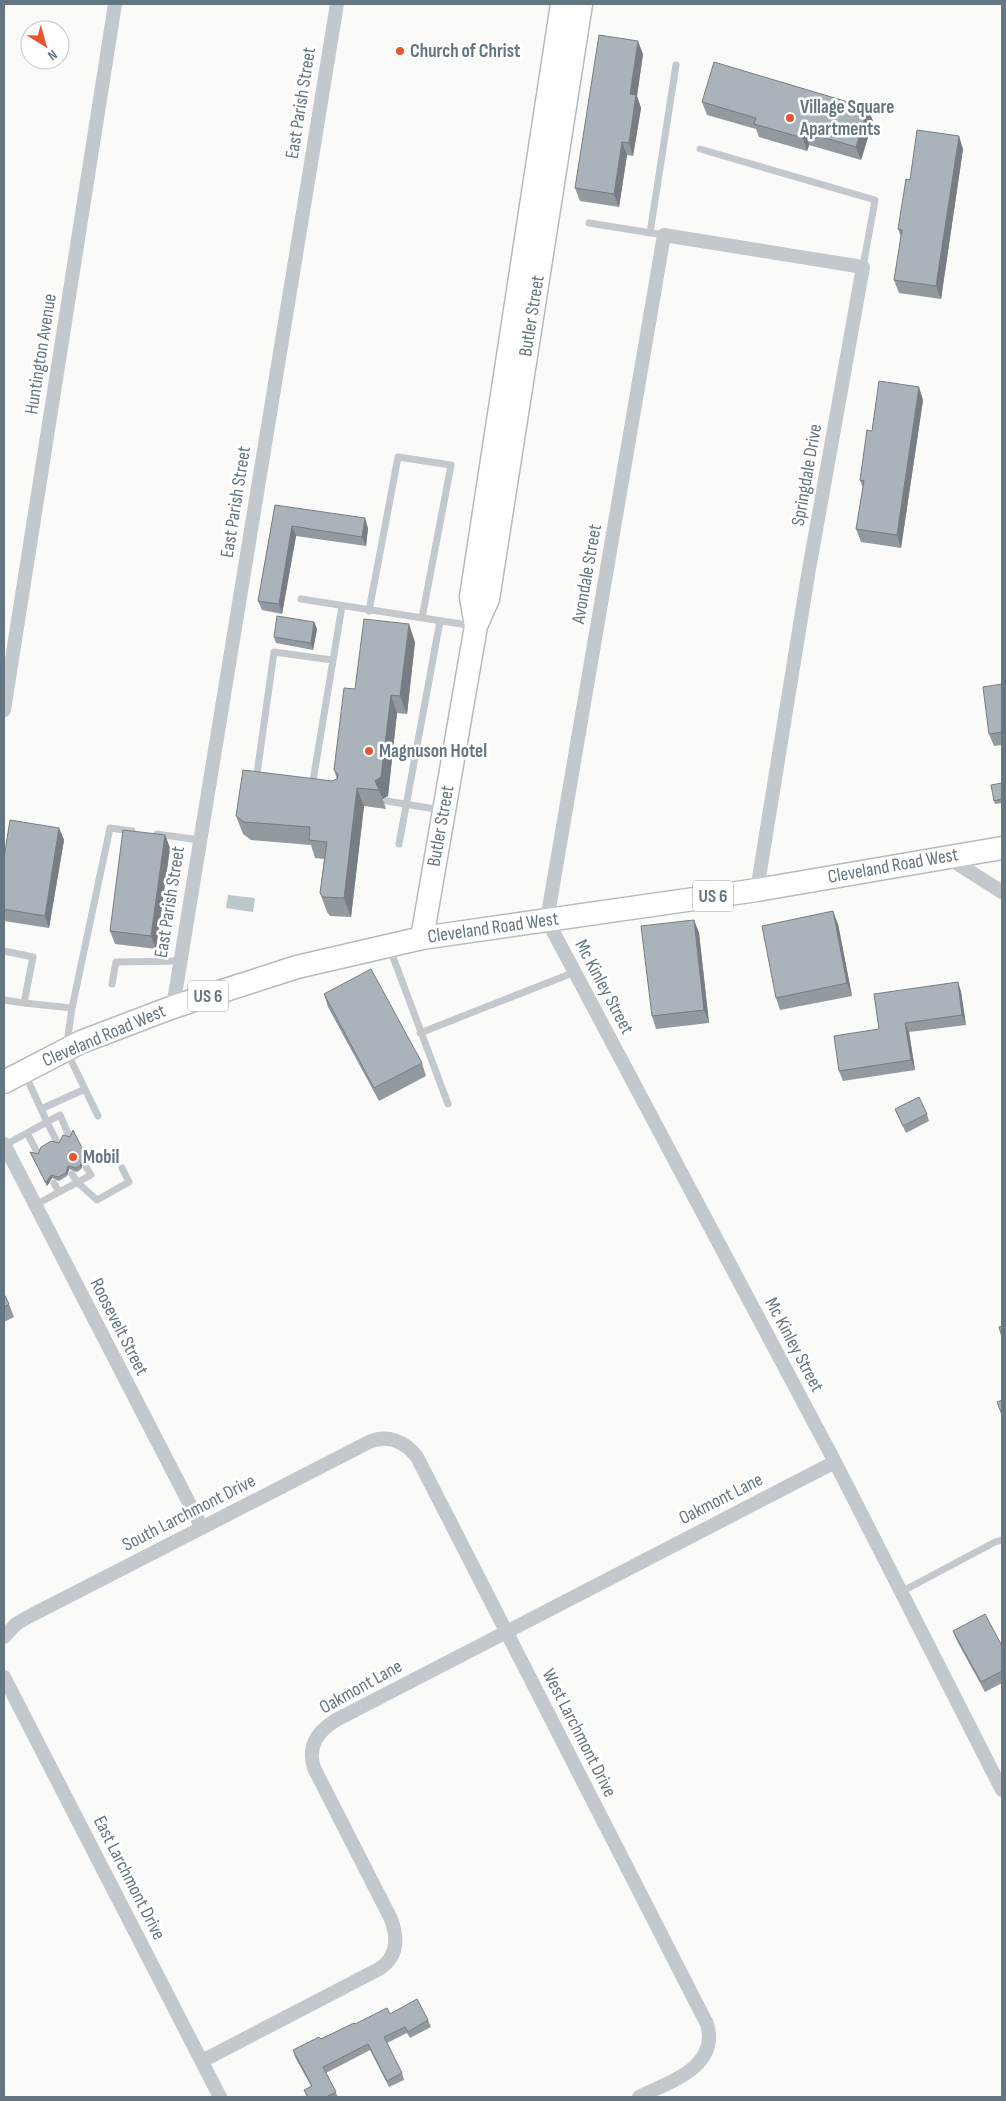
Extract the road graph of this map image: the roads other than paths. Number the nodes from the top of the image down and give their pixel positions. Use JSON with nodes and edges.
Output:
{"nodes":[{"id":1,"x":115,"y":4,"type":"edge"},
{"id":2,"x":337,"y":4,"type":"edge"},
{"id":3,"x":562,"y":4,"type":"edge"},
{"id":4,"x":581,"y":4,"type":"edge"},
{"id":5,"x":676,"y":66,"type":"dead end"},
{"id":6,"x":700,"y":149,"type":"dead end"},
{"id":7,"x":589,"y":223,"type":"dead end"},
{"id":8,"x":657,"y":234,"type":"junction"},
{"id":9,"x":863,"y":267,"type":"junction"},
{"id":10,"x":301,"y":599,"type":"dead end"},
{"id":11,"x":342,"y":606,"type":"junction"},
{"id":12,"x":369,"y":610,"type":"junction"},
{"id":13,"x":422,"y":618,"type":"junction"},
{"id":14,"x":440,"y":621,"type":"junction"},
{"id":15,"x":476,"y":626,"type":"junction"},
{"id":16,"x":332,"y":660,"type":"junction"},
{"id":17,"x":4,"y":710,"type":"edge"},
{"id":18,"x":265,"y":782,"type":"edge"},
{"id":19,"x":302,"y":788,"type":"edge"},
{"id":20,"x":311,"y":790,"type":"junction"},
{"id":21,"x":321,"y":791,"type":"edge"},
{"id":22,"x":387,"y":801,"type":"dead end"},
{"id":23,"x":406,"y":804,"type":"junction"},
{"id":24,"x":444,"y":810,"type":"junction"},
{"id":25,"x":140,"y":832,"type":"edge"},
{"id":26,"x":149,"y":833,"type":"edge"},
{"id":27,"x":199,"y":840,"type":"junction"},
{"id":28,"x":399,"y":844,"type":"dead end"},
{"id":29,"x":1002,"y":848,"type":"edge"},
{"id":30,"x":946,"y":856,"type":"junction"},
{"id":31,"x":757,"y":890,"type":"junction"},
{"id":32,"x":1002,"y":892,"type":"edge"},
{"id":33,"x":547,"y":920,"type":"junction"},
{"id":34,"x":422,"y":938,"type":"junction"},
{"id":35,"x":389,"y":946,"type":"junction"},
{"id":36,"x":4,"y":951,"type":"edge"},
{"id":37,"x":180,"y":961,"type":"junction"},
{"id":38,"x":575,"y":972,"type":"junction"},
{"id":39,"x":112,"y":984,"type":"dead end"},
{"id":40,"x":4,"y":1000,"type":"edge"},
{"id":41,"x":24,"y":1002,"type":"junction"},
{"id":42,"x":172,"y":1007,"type":"junction"},
{"id":43,"x":72,"y":1008,"type":"junction"},
{"id":44,"x":420,"y":1033,"type":"junction"},
{"id":45,"x":66,"y":1050,"type":"junction"},
{"id":46,"x":24,"y":1072,"type":"junction"},
{"id":47,"x":4,"y":1082,"type":"edge"},
{"id":48,"x":85,"y":1089,"type":"junction"},
{"id":49,"x":448,"y":1104,"type":"dead end"},
{"id":50,"x":41,"y":1109,"type":"junction"},
{"id":51,"x":98,"y":1116,"type":"dead end"},
{"id":52,"x":47,"y":1122,"type":"junction"},
{"id":53,"x":27,"y":1133,"type":"junction"},
{"id":54,"x":70,"y":1136,"type":"edge"},
{"id":55,"x":57,"y":1142,"type":"edge"},
{"id":56,"x":4,"y":1145,"type":"edge"},
{"id":57,"x":37,"y":1152,"type":"edge"},
{"id":58,"x":86,"y":1167,"type":"dead end"},
{"id":59,"x":122,"y":1168,"type":"dead end"},
{"id":60,"x":72,"y":1174,"type":"dead end"},
{"id":61,"x":54,"y":1183,"type":"dead end"},
{"id":62,"x":78,"y":1183,"type":"junction"},
{"id":63,"x":59,"y":1192,"type":"junction"},
{"id":64,"x":35,"y":1205,"type":"junction"},
{"id":65,"x":397,"y":1441,"type":"joint"},
{"id":66,"x":835,"y":1462,"type":"junction"},
{"id":67,"x":202,"y":1528,"type":"junction"},
{"id":68,"x":1002,"y":1540,"type":"edge"},
{"id":69,"x":901,"y":1592,"type":"junction"},
{"id":70,"x":505,"y":1632,"type":"junction"},
{"id":71,"x":4,"y":1637,"type":"edge"},
{"id":72,"x":4,"y":1677,"type":"edge"},
{"id":73,"x":999,"y":1774,"type":"edge"},
{"id":74,"x":1002,"y":1790,"type":"edge"},
{"id":75,"x":202,"y":2061,"type":"junction"},
{"id":76,"x":220,"y":2097,"type":"edge"},
{"id":77,"x":639,"y":2097,"type":"edge"}],
"edges":[{"from":1,"to":17,"type":"street","name":"Huntington Avenue"},
{"from":2,"to":27,"type":"street","name":"East Parish Street"},
{"from":3,"to":15,"type":"main road","name":"Butler Street"},
{"from":4,"to":15,"type":"main road","name":"Butler Street"},
{"from":5,"to":8,"type":"lane"},
{"from":6,"to":9,"type":"lane"},
{"from":7,"to":8,"type":"lane"},
{"from":8,"to":9,"type":"street"},
{"from":8,"to":33,"type":"street","name":"Avondale Street"},
{"from":9,"to":31,"type":"street","name":"Springdale Drive"},
{"from":10,"to":11,"type":"lane"},
{"from":11,"to":12,"type":"lane"},
{"from":11,"to":16,"type":"lane"},
{"from":12,"to":13,"type":"lane"},
{"from":12,"to":13,"type":"lane"},
{"from":13,"to":14,"type":"lane"},
{"from":14,"to":15,"type":"lane"},
{"from":14,"to":23,"type":"lane"},
{"from":15,"to":24,"type":"main road","name":"Butler Street"},
{"from":16,"to":18,"type":"lane"},
{"from":16,"to":20,"type":"lane"},
{"from":19,"to":20,"type":"lane"},
{"from":20,"to":21,"type":"lane"},
{"from":22,"to":23,"type":"lane"},
{"from":23,"to":24,"type":"lane"},
{"from":23,"to":28,"type":"lane"},
{"from":24,"to":34,"type":"main road","name":"Butler Street"},
{"from":25,"to":43,"type":"lane"},
{"from":26,"to":27,"type":"lane"},
{"from":27,"to":37,"type":"street","name":"East Parish Street"},
{"from":29,"to":30,"type":"main road","name":"Cleveland Road West","number":"US 6"},
{"from":30,"to":31,"type":"main road","name":"Cleveland Road West","number":"US 6"},
{"from":30,"to":32,"type":"street"},
{"from":31,"to":33,"type":"main road","name":"Cleveland Road West","number":"US 6"},
{"from":33,"to":34,"type":"main road","name":"Cleveland Road West","number":"US 6"},
{"from":33,"to":38,"type":"street","name":"Mc Kinley Street"},
{"from":34,"to":35,"type":"main road","name":"Cleveland Road West","number":"US 6"},
{"from":35,"to":42,"type":"main road","name":"Cleveland Road West","number":"US 6"},
{"from":35,"to":44,"type":"lane"},
{"from":36,"to":41,"type":"lane"},
{"from":37,"to":39,"type":"lane"},
{"from":37,"to":42,"type":"street","name":"East Parish Street"},
{"from":38,"to":44,"type":"lane"},
{"from":38,"to":66,"type":"street","name":"Mc Kinley Street"},
{"from":40,"to":41,"type":"lane"},
{"from":41,"to":43,"type":"lane"},
{"from":42,"to":45,"type":"main road","name":"Cleveland Road West","number":"US 6"},
{"from":43,"to":45,"type":"lane"},
{"from":44,"to":49,"type":"lane"},
{"from":45,"to":46,"type":"main road","name":"Cleveland Road West","number":"US 6"},
{"from":45,"to":48,"type":"lane"},
{"from":46,"to":47,"type":"main road","name":"Cleveland Road West","number":"US 6"},
{"from":46,"to":50,"type":"lane"},
{"from":48,"to":50,"type":"lane"},
{"from":48,"to":51,"type":"lane"},
{"from":50,"to":52,"type":"lane"},
{"from":52,"to":53,"type":"lane"},
{"from":52,"to":54,"type":"lane"},
{"from":52,"to":55,"type":"lane"},
{"from":53,"to":56,"type":"lane"},
{"from":53,"to":57,"type":"lane"},
{"from":56,"to":64,"type":"street","name":"Roosevelt Street"},
{"from":58,"to":62,"type":"lane"},
{"from":59,"to":62,"type":"lane"},
{"from":60,"to":62,"type":"lane"},
{"from":61,"to":63,"type":"lane"},
{"from":62,"to":63,"type":"lane"},
{"from":63,"to":64,"type":"lane"},
{"from":64,"to":67,"type":"street","name":"Roosevelt Street"},
{"from":65,"to":67,"type":"street","name":"South Larchmont Drive"},
{"from":65,"to":70,"type":"street","name":"West Larchmont Drive"},
{"from":66,"to":69,"type":"street","name":"Mc Kinley Street"},
{"from":66,"to":70,"type":"street","name":"Oakmont Lane"},
{"from":67,"to":71,"type":"street","name":"South Larchmont Drive"},
{"from":68,"to":69,"type":"lane"},
{"from":69,"to":73,"type":"street","name":"Mc Kinley Street"},
{"from":70,"to":75,"type":"street","name":"Oakmont Lane"},
{"from":70,"to":77,"type":"street","name":"West Larchmont Drive"},
{"from":72,"to":75,"type":"street","name":"East Larchmont Drive"},
{"from":73,"to":74,"type":"street","name":"Mc Kinley Street"},
{"from":75,"to":76,"type":"street","name":"East Larchmont Drive"}]}
